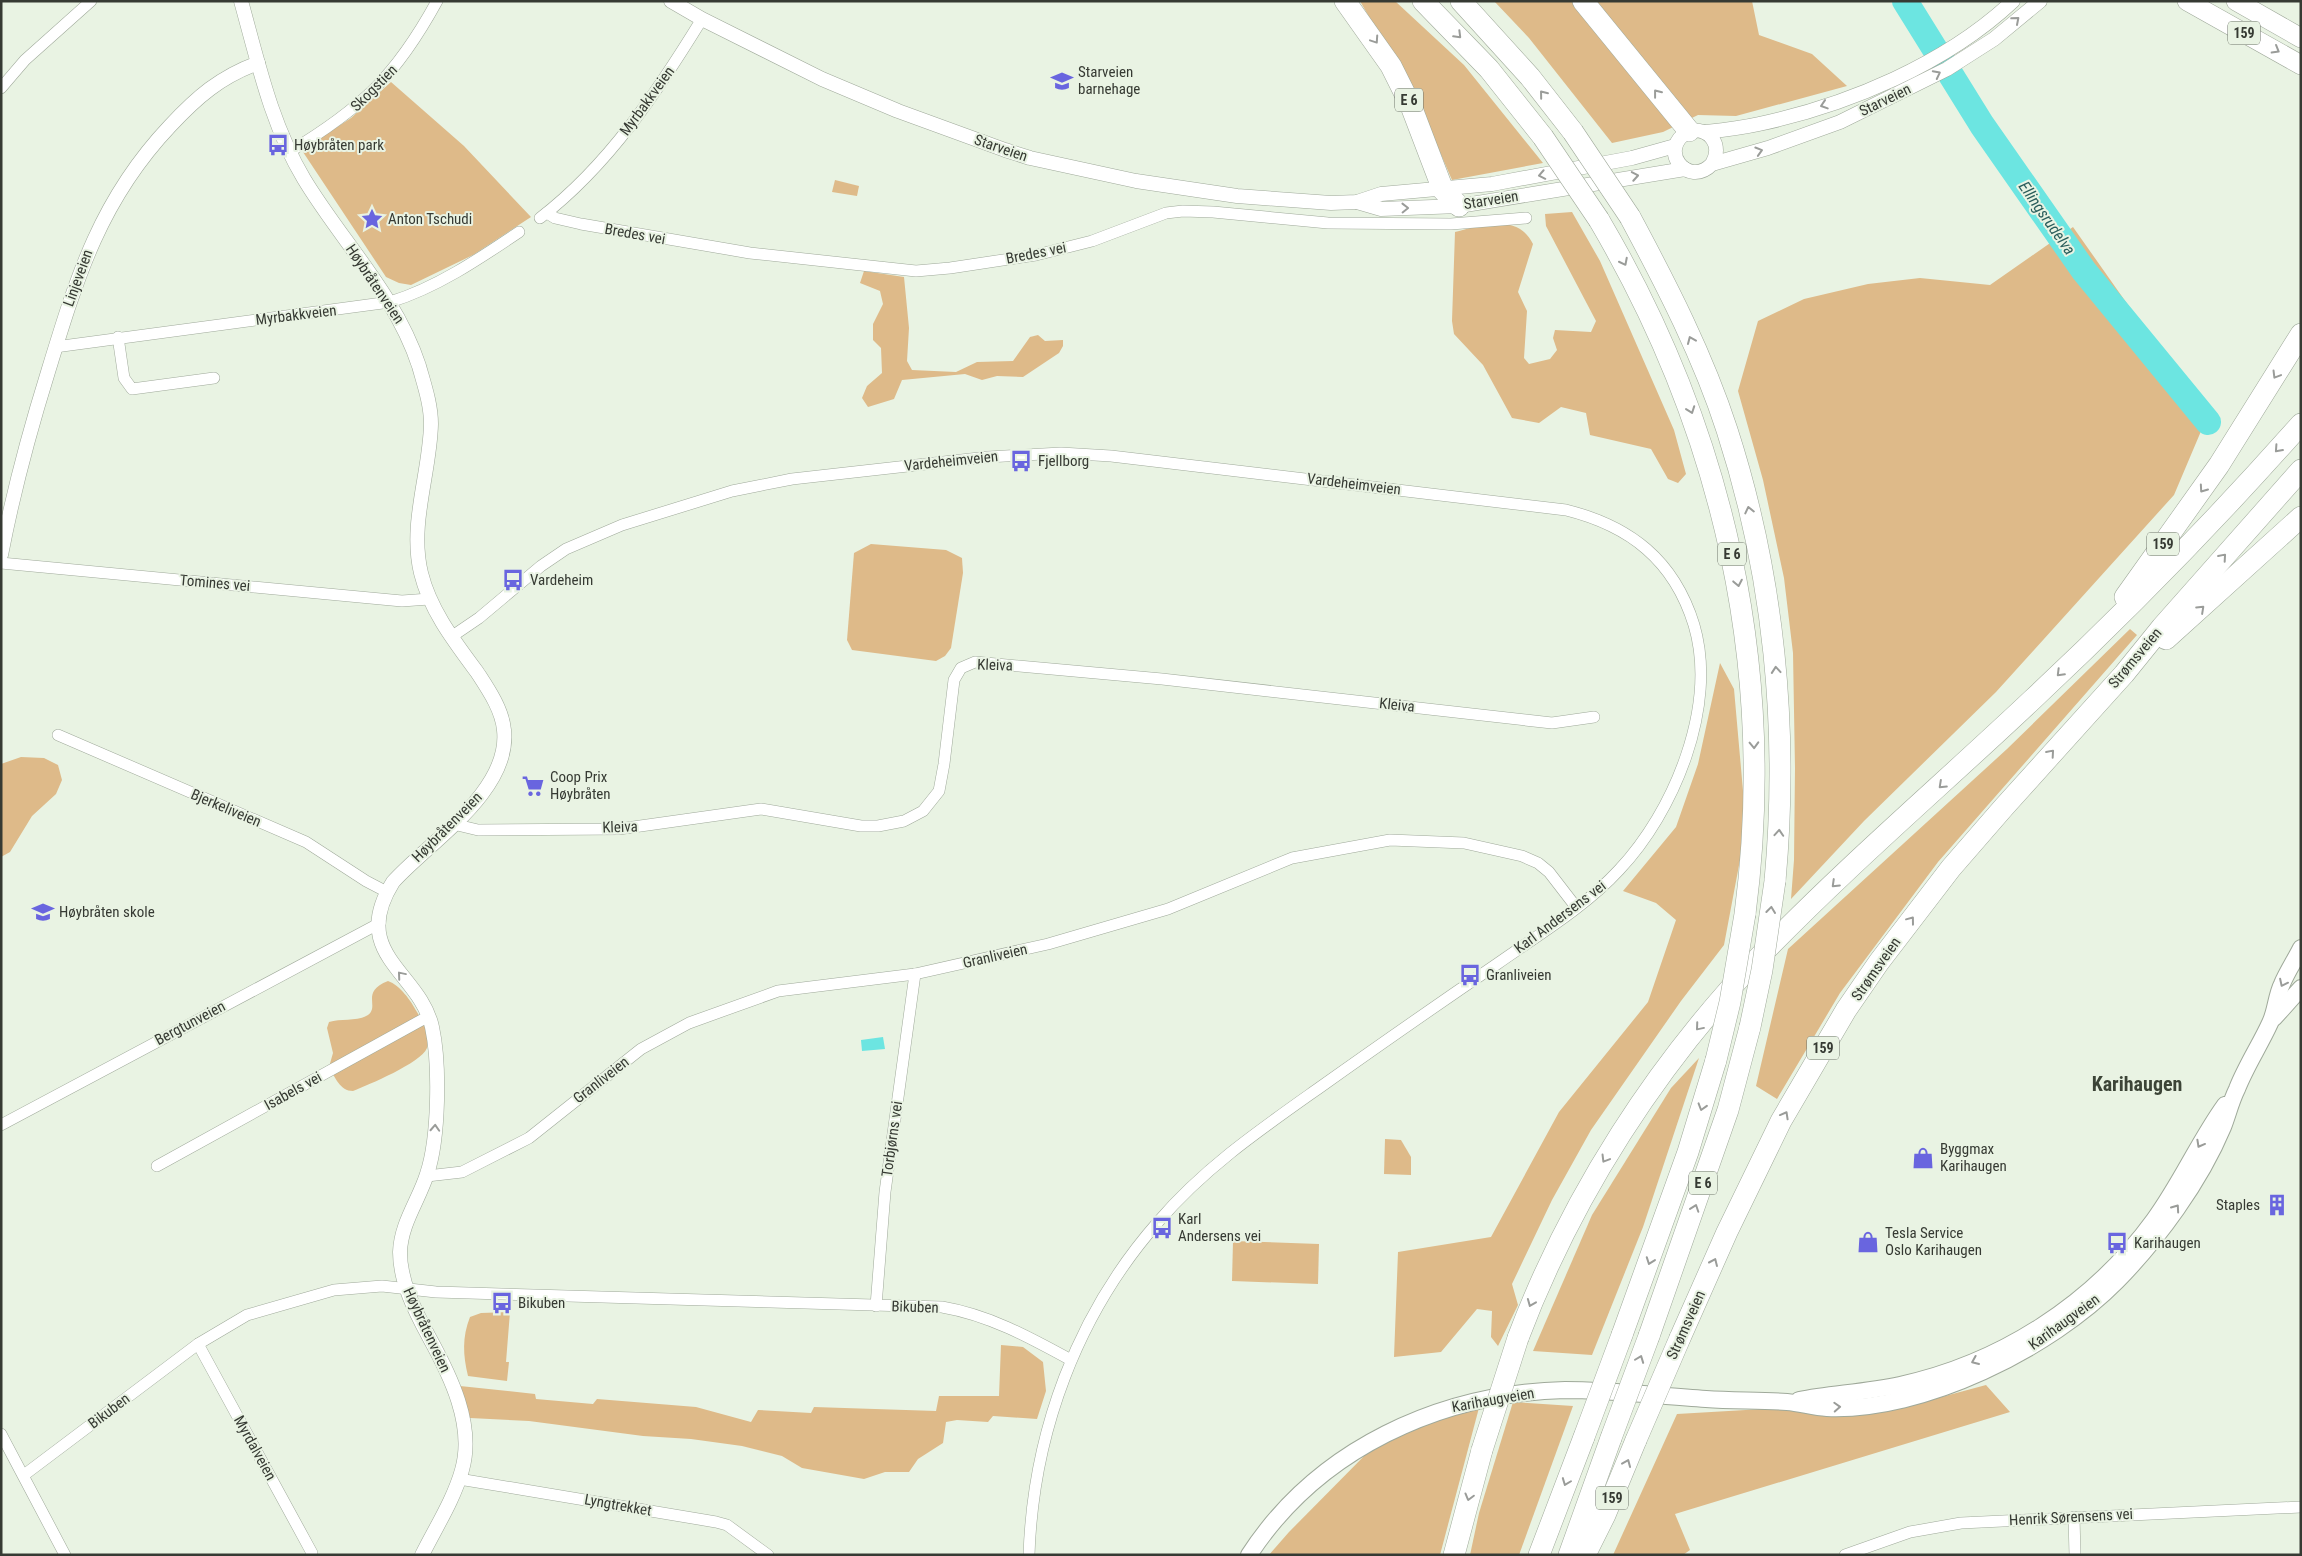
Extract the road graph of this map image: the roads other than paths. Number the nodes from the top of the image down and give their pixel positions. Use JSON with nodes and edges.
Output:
{"nodes":[{"id":1,"x":91,"y":1,"type":"edge"},
{"id":2,"x":241,"y":1,"type":"edge"},
{"id":3,"x":437,"y":1,"type":"edge"},
{"id":4,"x":671,"y":1,"type":"edge"},
{"id":5,"x":1345,"y":1,"type":"edge"},
{"id":6,"x":1423,"y":1,"type":"edge"},
{"id":7,"x":1460,"y":1,"type":"edge"},
{"id":8,"x":1583,"y":1,"type":"edge"},
{"id":9,"x":2013,"y":1,"type":"edge"},
{"id":10,"x":2040,"y":1,"type":"edge"},
{"id":11,"x":2187,"y":1,"type":"edge"},
{"id":12,"x":2236,"y":1,"type":"edge"},
{"id":13,"x":702,"y":19,"type":"junction"},
{"id":14,"x":2301,"y":38,"type":"edge"},
{"id":15,"x":258,"y":63,"type":"junction"},
{"id":16,"x":2301,"y":66,"type":"edge"},
{"id":17,"x":1,"y":88,"type":"edge"},
{"id":18,"x":1697,"y":131,"type":"junction"},
{"id":19,"x":1675,"y":146,"type":"junction"},
{"id":20,"x":289,"y":152,"type":"junction"},
{"id":21,"x":1712,"y":164,"type":"junction"},
{"id":22,"x":1685,"y":169,"type":"junction"},
{"id":23,"x":1444,"y":190,"type":"junction"},
{"id":24,"x":1357,"y":202,"type":"junction"},
{"id":25,"x":1459,"y":206,"type":"junction"},
{"id":26,"x":544,"y":215,"type":"joint"},
{"id":27,"x":1526,"y":218,"type":"dead end"},
{"id":28,"x":519,"y":232,"type":"dead end"},
{"id":29,"x":390,"y":302,"type":"junction"},
{"id":30,"x":2301,"y":334,"type":"edge"},
{"id":31,"x":118,"y":337,"type":"junction"},
{"id":32,"x":55,"y":347,"type":"junction"},
{"id":33,"x":214,"y":378,"type":"dead end"},
{"id":34,"x":2301,"y":424,"type":"edge"},
{"id":35,"x":2301,"y":470,"type":"edge"},
{"id":36,"x":1580,"y":513,"type":"joint"},
{"id":37,"x":2301,"y":517,"type":"edge"},
{"id":38,"x":1,"y":556,"type":"edge"},
{"id":39,"x":1,"y":563,"type":"edge"},
{"id":40,"x":429,"y":599,"type":"junction"},
{"id":41,"x":451,"y":637,"type":"junction"},
{"id":42,"x":2094,"y":639,"type":"junction"},
{"id":43,"x":2124,"y":674,"type":"junction"},
{"id":44,"x":1594,"y":717,"type":"dead end"},
{"id":45,"x":58,"y":735,"type":"dead end"},
{"id":46,"x":453,"y":824,"type":"junction"},
{"id":47,"x":387,"y":892,"type":"junction"},
{"id":48,"x":1576,"y":907,"type":"junction"},
{"id":49,"x":380,"y":923,"type":"junction"},
{"id":50,"x":2301,"y":948,"type":"edge"},
{"id":51,"x":915,"y":974,"type":"junction"},
{"id":52,"x":2301,"y":988,"type":"edge"},
{"id":53,"x":429,"y":1016,"type":"junction"},
{"id":54,"x":2272,"y":1019,"type":"junction"},
{"id":55,"x":1,"y":1125,"type":"edge"},
{"id":56,"x":157,"y":1166,"type":"dead end"},
{"id":57,"x":427,"y":1176,"type":"junction"},
{"id":58,"x":406,"y":1288,"type":"junction"},
{"id":59,"x":876,"y":1306,"type":"junction"},
{"id":60,"x":198,"y":1344,"type":"junction"},
{"id":61,"x":1071,"y":1360,"type":"junction"},
{"id":62,"x":1,"y":1434,"type":"edge"},
{"id":63,"x":24,"y":1475,"type":"junction"},
{"id":64,"x":459,"y":1479,"type":"junction"},
{"id":65,"x":2301,"y":1507,"type":"edge"},
{"id":66,"x":2074,"y":1517,"type":"junction"},
{"id":67,"x":312,"y":1553,"type":"dead end"},
{"id":68,"x":65,"y":1555,"type":"edge"},
{"id":69,"x":422,"y":1555,"type":"edge"},
{"id":70,"x":768,"y":1555,"type":"edge"},
{"id":71,"x":1029,"y":1555,"type":"edge"},
{"id":72,"x":1249,"y":1555,"type":"edge"},
{"id":73,"x":1454,"y":1555,"type":"edge"},
{"id":74,"x":1539,"y":1555,"type":"edge"},
{"id":75,"x":1569,"y":1555,"type":"edge"},
{"id":76,"x":1585,"y":1555,"type":"edge"},
{"id":77,"x":1845,"y":1555,"type":"edge"},
{"id":78,"x":2074,"y":1555,"type":"edge"}],
"edges":[{"from":1,"to":17,"type":"street"},
{"from":2,"to":15,"type":"street","name":"Høybråtenveien"},
{"from":3,"to":20,"type":"street","name":"Skogstien"},
{"from":4,"to":13,"type":"street","name":"Starveien"},
{"from":5,"to":23,"type":"highway","number":"E 6","one_way":true},
{"from":6,"to":74,"type":"highway","number":"E 6","one_way":true,"bridge":true},
{"from":75,"to":7,"type":"highway","number":"E 6","one_way":true,"bridge":true},
{"from":18,"to":8,"type":"highway","one_way":true},
{"from":9,"to":18,"type":"street","name":"Starveien","one_way":true},
{"from":21,"to":10,"type":"street","name":"Starveien","one_way":true},
{"from":11,"to":16,"type":"highway","number":"159","one_way":true},
{"from":12,"to":14,"type":"highway","number":"159"},
{"from":13,"to":24,"type":"street","name":"Starveien"},
{"from":13,"to":26,"type":"street","name":"Myrbakkveien"},
{"from":15,"to":20,"type":"street","name":"Høybråtenveien"},
{"from":15,"to":32,"type":"street","name":"Linjeveien"},
{"from":18,"to":19,"type":"street"},
{"from":18,"to":21,"type":"street"},
{"from":19,"to":22,"type":"street"},
{"from":19,"to":23,"type":"street","name":"Starveien","one_way":true},
{"from":20,"to":29,"type":"street","name":"Høybråtenveien"},
{"from":21,"to":22,"type":"street","name":"Starveien"},
{"from":25,"to":22,"type":"street","name":"Starveien","one_way":true},
{"from":23,"to":24,"type":"street","name":"Starveien"},
{"from":23,"to":25,"type":"highway","number":"E 6"},
{"from":24,"to":25,"type":"street","name":"Starveien","one_way":true},
{"from":26,"to":27,"type":"street","name":"Bredes vei"},
{"from":28,"to":29,"type":"street","name":"Myrbakkveien"},
{"from":29,"to":31,"type":"street","name":"Myrbakkveien"},
{"from":29,"to":40,"type":"street","name":"Høybråtenveien"},
{"from":30,"to":42,"type":"highway","number":"159","one_way":true},
{"from":31,"to":32,"type":"street","name":"Myrbakkveien"},
{"from":31,"to":33,"type":"street"},
{"from":32,"to":38,"type":"street","name":"Linjeveien"},
{"from":34,"to":42,"type":"highway","number":"159","one_way":true},
{"from":43,"to":35,"type":"highway","name":"Strømsveien","number":"159","one_way":true},
{"from":36,"to":41,"type":"street","name":"Vardeheimveien"},
{"from":36,"to":48,"type":"street","name":"Karl Andersens vei"},
{"from":43,"to":37,"type":"highway","number":"159","one_way":true},
{"from":39,"to":40,"type":"street","name":"Tomines vei"},
{"from":40,"to":41,"type":"street","name":"Høybråtenveien"},
{"from":41,"to":46,"type":"street","name":"Høybråtenveien"},
{"from":42,"to":73,"type":"highway","number":"159","one_way":true,"bridge":true},
{"from":76,"to":43,"type":"highway","name":"Strømsveien","number":"159","one_way":true,"bridge":true},
{"from":44,"to":46,"type":"street","name":"Kleiva"},
{"from":45,"to":47,"type":"street","name":"Bjerkeliveien"},
{"from":46,"to":47,"type":"street","name":"Høybråtenveien"},
{"from":47,"to":49,"type":"street","name":"Høybråtenveien"},
{"from":48,"to":51,"type":"street","name":"Granliveien"},
{"from":48,"to":61,"type":"street","name":"Karl Andersens vei"},
{"from":53,"to":49,"type":"street","name":"Høybråtenveien","one_way":true},
{"from":49,"to":55,"type":"street","name":"Bergtunveien"},
{"from":50,"to":54,"type":"main road","name":"Karihaugveien","one_way":true},
{"from":51,"to":57,"type":"street","name":"Granliveien"},
{"from":51,"to":59,"type":"street","name":"Torbjørns vei"},
{"from":52,"to":54,"type":"main road","name":"Karihaugveien"},
{"from":53,"to":56,"type":"street","name":"Isabels vei"},
{"from":57,"to":53,"type":"street","name":"Høybråtenveien","one_way":true},
{"from":54,"to":72,"type":"main road","name":"Karihaugveien"},
{"from":57,"to":58,"type":"street","name":"Høybråtenveien"},
{"from":58,"to":59,"type":"street","name":"Bikuben"},
{"from":58,"to":60,"type":"street","name":"Bikuben"},
{"from":58,"to":64,"type":"street","name":"Høybråtenveien"},
{"from":59,"to":61,"type":"street","name":"Bikuben"},
{"from":60,"to":63,"type":"street","name":"Bikuben"},
{"from":60,"to":67,"type":"street","name":"Myrdalveien"},
{"from":61,"to":71,"type":"street","name":"Karl Andersens vei"},
{"from":62,"to":63,"type":"street"},
{"from":63,"to":68,"type":"street"},
{"from":64,"to":69,"type":"street","name":"Høybråtenveien"},
{"from":64,"to":70,"type":"street","name":"Lyngtrekket"},
{"from":65,"to":66,"type":"street","name":"Henrik Sørensens vei"},
{"from":66,"to":77,"type":"street","name":"Henrik Sørensens vei"},
{"from":66,"to":78,"type":"street"}]}
